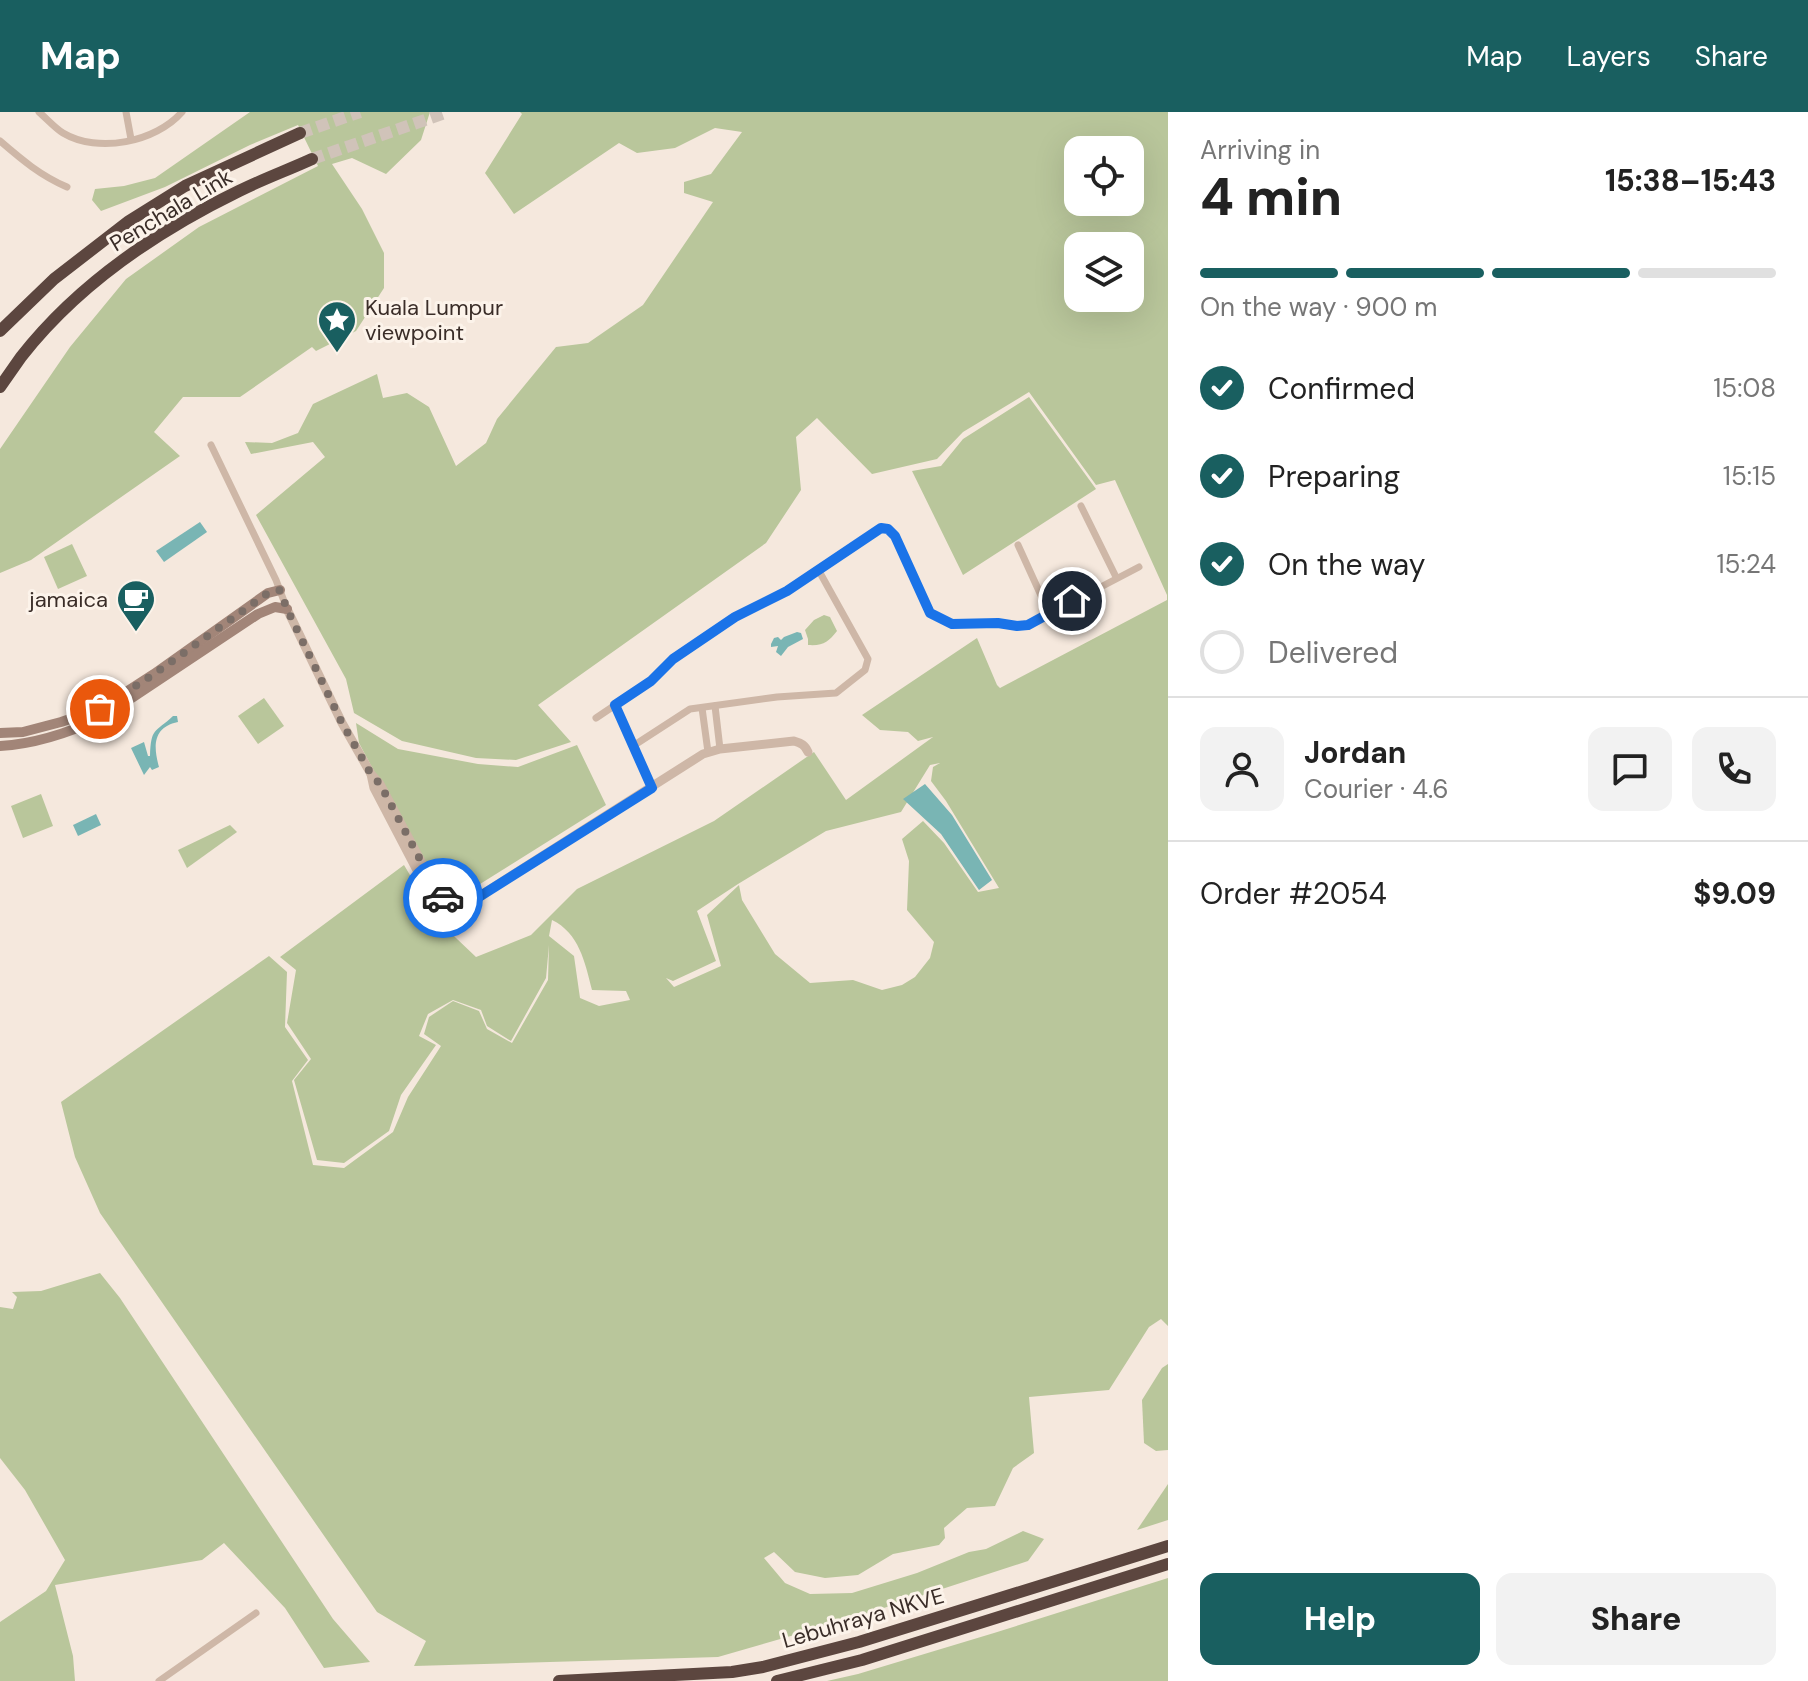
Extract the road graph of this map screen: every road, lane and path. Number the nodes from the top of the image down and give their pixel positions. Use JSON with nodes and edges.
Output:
{"nodes":[{"id":1,"x":39,"y":112,"type":"edge"},
{"id":2,"x":126,"y":112,"type":"edge"},
{"id":3,"x":182,"y":112,"type":"edge"},
{"id":4,"x":300,"y":133,"type":"tunnel mouth"},
{"id":5,"x":131,"y":139,"type":"junction"},
{"id":6,"x":0,"y":141,"type":"edge"},
{"id":7,"x":312,"y":159,"type":"tunnel mouth"},
{"id":8,"x":67,"y":187,"type":"dead end"},
{"id":9,"x":0,"y":331,"type":"edge"},
{"id":10,"x":0,"y":387,"type":"edge"},
{"id":11,"x":211,"y":445,"type":"dead end"},
{"id":12,"x":1081,"y":506,"type":"dead end"},
{"id":13,"x":1018,"y":545,"type":"dead end"},
{"id":14,"x":1139,"y":567,"type":"dead end"},
{"id":15,"x":819,"y":571,"type":"junction"},
{"id":16,"x":1116,"y":577,"type":"junction"},
{"id":17,"x":280,"y":590,"type":"junction"},
{"id":18,"x":287,"y":609,"type":"junction"},
{"id":19,"x":1049,"y":613,"type":"junction"},
{"id":20,"x":615,"y":705,"type":"junction"},
{"id":21,"x":715,"y":706,"type":"junction"},
{"id":22,"x":702,"y":708,"type":"junction"},
{"id":23,"x":596,"y":718,"type":"dead end"},
{"id":24,"x":0,"y":733,"type":"edge"},
{"id":25,"x":0,"y":746,"type":"edge"},
{"id":26,"x":633,"y":746,"type":"junction"},
{"id":27,"x":720,"y":749,"type":"junction"},
{"id":28,"x":708,"y":752,"type":"junction"},
{"id":29,"x":808,"y":752,"type":"dead end"},
{"id":30,"x":652,"y":788,"type":"junction"},
{"id":31,"x":1168,"y":1546,"type":"edge"},
{"id":32,"x":1168,"y":1564,"type":"edge"},
{"id":33,"x":256,"y":1613,"type":"dead end"},
{"id":34,"x":159,"y":1681,"type":"edge"},
{"id":35,"x":559,"y":1681,"type":"edge"},
{"id":36,"x":777,"y":1681,"type":"edge"}],
"edges":[{"from":1,"to":5,"type":"street"},
{"from":2,"to":5,"type":"street"},
{"from":3,"to":5,"type":"street"},
{"from":4,"to":9,"type":"highway","name":"Penchala Link"},
{"from":6,"to":8,"type":"street"},
{"from":7,"to":10,"type":"highway","name":"Penchala Link"},
{"from":11,"to":17,"type":"street"},
{"from":12,"to":16,"type":"street"},
{"from":13,"to":19,"type":"street"},
{"from":14,"to":16,"type":"street"},
{"from":15,"to":19,"type":"street"},
{"from":15,"to":20,"type":"street"},
{"from":15,"to":21,"type":"street"},
{"from":16,"to":19,"type":"street"},
{"from":17,"to":18,"type":"street"},
{"from":17,"to":24,"type":"main road"},
{"from":18,"to":25,"type":"main road"},
{"from":18,"to":30,"type":"street"},
{"from":20,"to":23,"type":"street"},
{"from":20,"to":26,"type":"street"},
{"from":21,"to":22,"type":"street"},
{"from":21,"to":27,"type":"street"},
{"from":22,"to":26,"type":"street"},
{"from":22,"to":28,"type":"street"},
{"from":26,"to":30,"type":"street"},
{"from":27,"to":28,"type":"street"},
{"from":27,"to":29,"type":"street"},
{"from":28,"to":30,"type":"street"},
{"from":31,"to":35,"type":"highway","name":"Lebuhraya NKVE"},
{"from":32,"to":36,"type":"highway","name":"Lebuhraya NKVE"},
{"from":33,"to":34,"type":"street"}]}
